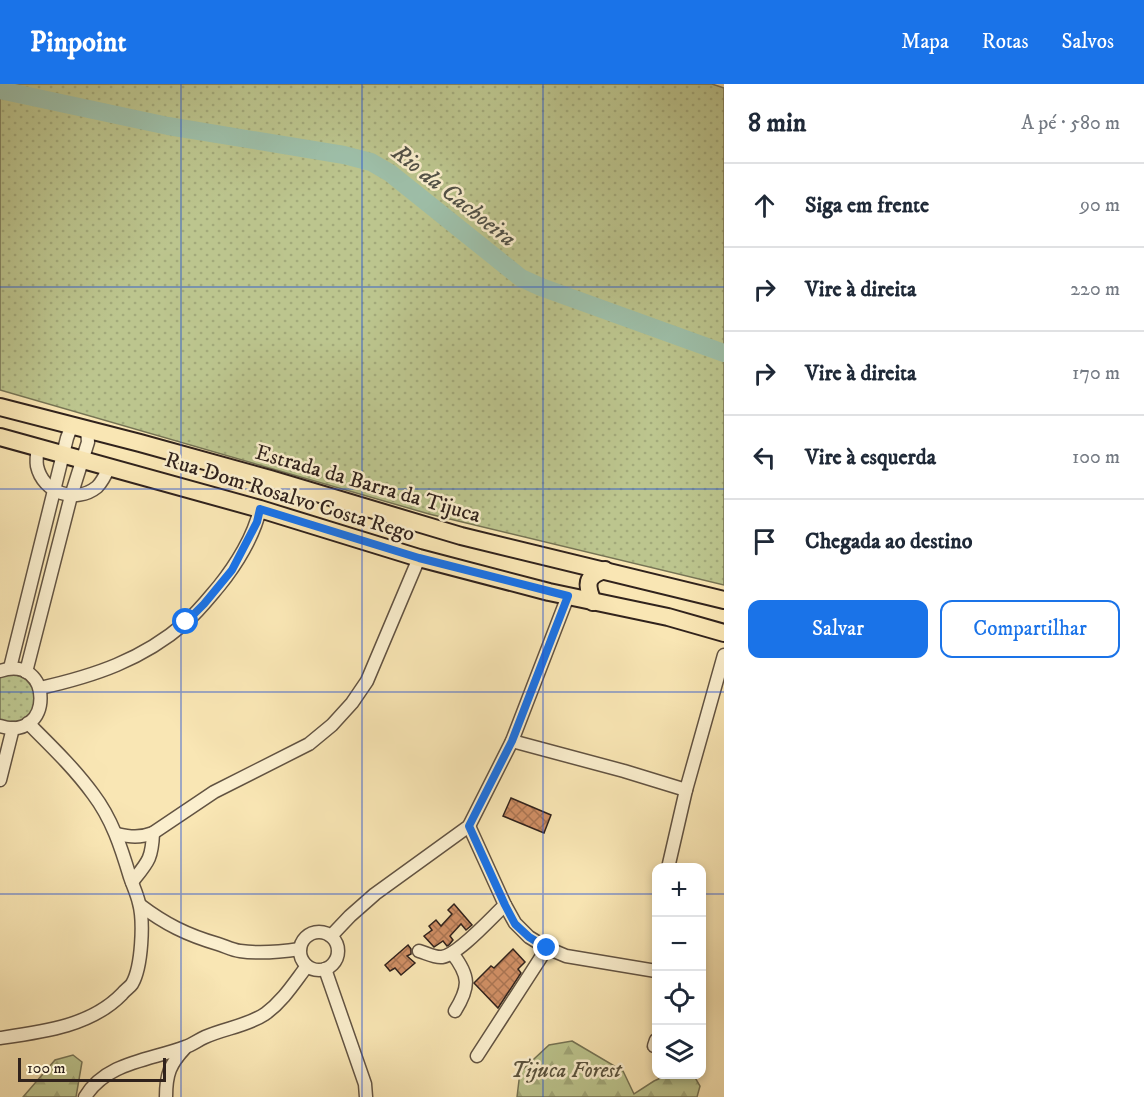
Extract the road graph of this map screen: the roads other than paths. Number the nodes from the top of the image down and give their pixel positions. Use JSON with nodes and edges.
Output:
{"nodes":[{"id":1,"x":0,"y":407,"type":"edge"},
{"id":2,"x":81,"y":428,"type":"junction"},
{"id":3,"x":0,"y":436,"type":"edge"},
{"id":4,"x":38,"y":447,"type":"junction"},
{"id":5,"x":63,"y":454,"type":"junction"},
{"id":6,"x":81,"y":459,"type":"junction"},
{"id":7,"x":109,"y":467,"type":"junction"},
{"id":8,"x":54,"y":490,"type":"junction"},
{"id":9,"x":71,"y":496,"type":"junction"},
{"id":10,"x":260,"y":509,"type":"junction"},
{"id":11,"x":419,"y":558,"type":"junction"},
{"id":12,"x":605,"y":570,"type":"junction"},
{"id":13,"x":568,"y":596,"type":"junction"},
{"id":14,"x":724,"y":600,"type":"edge"},
{"id":15,"x":593,"y":602,"type":"junction"},
{"id":16,"x":724,"y":633,"type":"edge"},
{"id":17,"x":724,"y":655,"type":"edge"},
{"id":18,"x":5,"y":669,"type":"edge"},
{"id":19,"x":26,"y":672,"type":"junction"},
{"id":20,"x":40,"y":688,"type":"junction"},
{"id":21,"x":28,"y":723,"type":"junction"},
{"id":22,"x":0,"y":726,"type":"edge"},
{"id":23,"x":13,"y":728,"type":"junction"},
{"id":24,"x":512,"y":741,"type":"junction"},
{"id":25,"x":0,"y":780,"type":"edge"},
{"id":26,"x":686,"y":790,"type":"junction"},
{"id":27,"x":469,"y":826,"type":"junction"},
{"id":28,"x":153,"y":833,"type":"junction"},
{"id":29,"x":117,"y":834,"type":"junction"},
{"id":30,"x":669,"y":863,"type":"edge"},
{"id":31,"x":132,"y":882,"type":"junction"},
{"id":32,"x":140,"y":904,"type":"junction"},
{"id":33,"x":505,"y":905,"type":"junction"},
{"id":34,"x":331,"y":936,"type":"junction"},
{"id":35,"x":547,"y":948,"type":"junction"},
{"id":36,"x":300,"y":949,"type":"junction"},
{"id":37,"x":419,"y":951,"type":"dead end"},
{"id":38,"x":452,"y":953,"type":"junction"},
{"id":39,"x":307,"y":966,"type":"junction"},
{"id":40,"x":325,"y":969,"type":"junction"},
{"id":41,"x":652,"y":970,"type":"edge"},
{"id":42,"x":455,"y":1011,"type":"dead end"},
{"id":43,"x":0,"y":1038,"type":"edge"},
{"id":44,"x":186,"y":1047,"type":"junction"},
{"id":45,"x":477,"y":1056,"type":"dead end"},
{"id":46,"x":86,"y":1097,"type":"edge"},
{"id":47,"x":166,"y":1097,"type":"edge"},
{"id":48,"x":366,"y":1097,"type":"edge"}],
"edges":[{"from":1,"to":2,"type":"main road","name":"Estrada da Barra da Tijuca"},
{"from":2,"to":5,"type":"street"},
{"from":2,"to":6,"type":"street"},
{"from":2,"to":12,"type":"main road","name":"Estrada da Barra da Tijuca"},
{"from":3,"to":4,"type":"main road","name":"Rua Dom Rosalvo Costa Rego"},
{"from":4,"to":5,"type":"main road","name":"Rua Dom Rosalvo Costa Rego"},
{"from":4,"to":8,"type":"street"},
{"from":5,"to":6,"type":"main road","name":"Rua Dom Rosalvo Costa Rego"},
{"from":5,"to":8,"type":"street"},
{"from":6,"to":7,"type":"main road","name":"Rua Dom Rosalvo Costa Rego"},
{"from":6,"to":9,"type":"street"},
{"from":7,"to":9,"type":"street"},
{"from":7,"to":10,"type":"main road","name":"Rua Dom Rosalvo Costa Rego"},
{"from":8,"to":9,"type":"street"},
{"from":8,"to":18,"type":"street"},
{"from":9,"to":19,"type":"street"},
{"from":10,"to":11,"type":"main road","name":"Rua Dom Rosalvo Costa Rego"},
{"from":10,"to":20,"type":"street"},
{"from":11,"to":13,"type":"main road","name":"Rua Dom Rosalvo Costa Rego"},
{"from":11,"to":28,"type":"street"},
{"from":12,"to":14,"type":"main road","name":"Estrada da Barra da Tijuca"},
{"from":12,"to":15,"type":"main road"},
{"from":13,"to":15,"type":"main road"},
{"from":13,"to":24,"type":"street"},
{"from":15,"to":16,"type":"main road"},
{"from":17,"to":26,"type":"street"},
{"from":18,"to":19,"type":"street"},
{"from":19,"to":20,"type":"street"},
{"from":20,"to":21,"type":"street"},
{"from":21,"to":23,"type":"street"},
{"from":21,"to":29,"type":"street"},
{"from":22,"to":23,"type":"street"},
{"from":23,"to":25,"type":"street"},
{"from":24,"to":26,"type":"street"},
{"from":24,"to":27,"type":"street"},
{"from":26,"to":30,"type":"street"},
{"from":27,"to":33,"type":"street"},
{"from":27,"to":34,"type":"street"},
{"from":28,"to":29,"type":"street"},
{"from":28,"to":31,"type":"street"},
{"from":29,"to":31,"type":"street"},
{"from":31,"to":32,"type":"street"},
{"from":32,"to":36,"type":"street"},
{"from":32,"to":43,"type":"street"},
{"from":33,"to":35,"type":"street"},
{"from":33,"to":38,"type":"street"},
{"from":34,"to":36,"type":"street"},
{"from":34,"to":40,"type":"street"},
{"from":35,"to":41,"type":"street"},
{"from":35,"to":45,"type":"street"},
{"from":36,"to":39,"type":"street"},
{"from":37,"to":38,"type":"street"},
{"from":38,"to":42,"type":"street"},
{"from":39,"to":40,"type":"street"},
{"from":39,"to":44,"type":"street"},
{"from":40,"to":48,"type":"street"},
{"from":44,"to":46,"type":"street"},
{"from":44,"to":47,"type":"street"}]}
